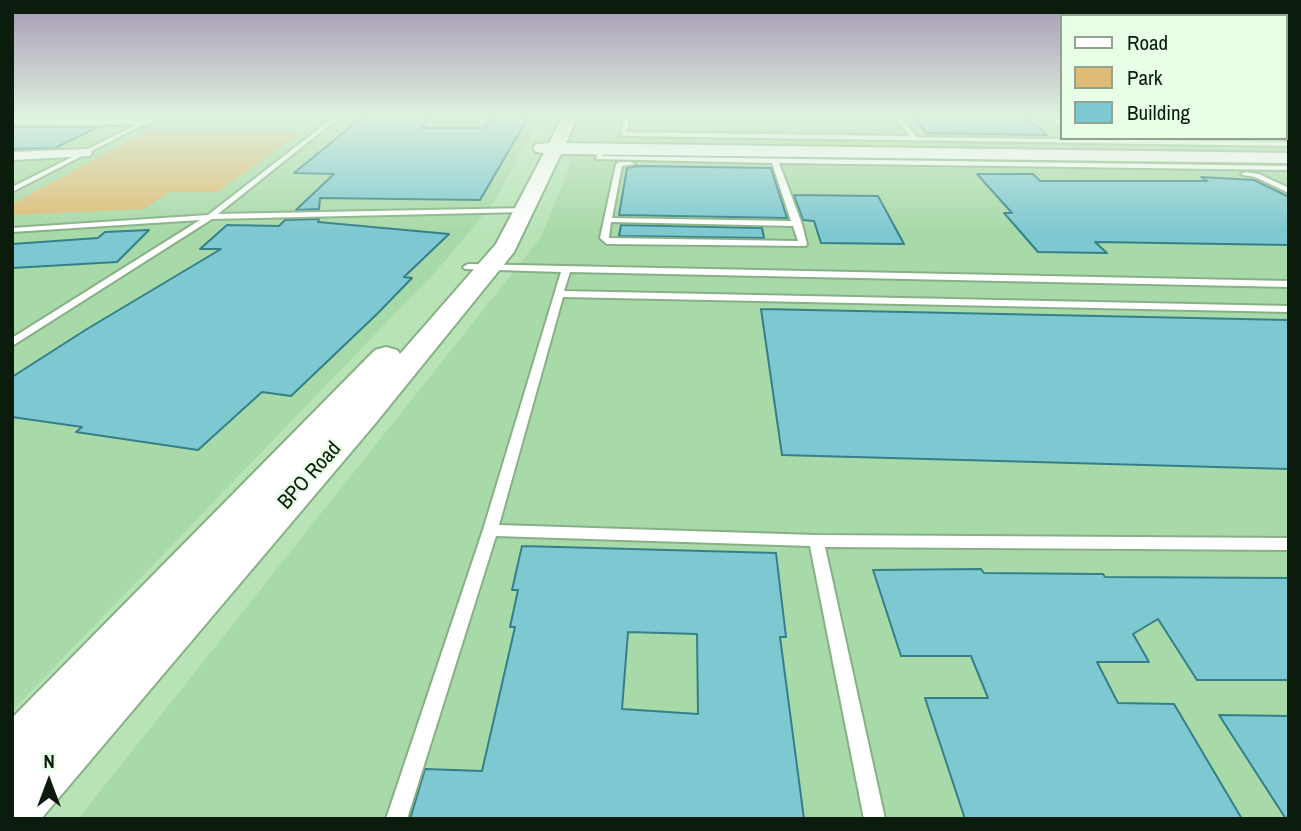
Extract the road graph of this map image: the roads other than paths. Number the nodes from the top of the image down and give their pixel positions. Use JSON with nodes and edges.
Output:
{"nodes":[{"id":1,"x":42,"y":155,"type":"edge"},
{"id":2,"x":81,"y":155,"type":"edge"},
{"id":3,"x":289,"y":155,"type":"edge"},
{"id":4,"x":544,"y":155,"type":"edge"},
{"id":5,"x":599,"y":155,"type":"edge"},
{"id":6,"x":1148,"y":155,"type":"edge"},
{"id":7,"x":1289,"y":155,"type":"edge"},
{"id":8,"x":12,"y":156,"type":"edge"},
{"id":9,"x":619,"y":161,"type":"junction"},
{"id":10,"x":1194,"y":162,"type":"junction"},
{"id":11,"x":776,"y":163,"type":"junction"},
{"id":12,"x":1289,"y":168,"type":"edge"},
{"id":13,"x":12,"y":190,"type":"edge"},
{"id":14,"x":1289,"y":191,"type":"edge"},
{"id":15,"x":516,"y":210,"type":"junction"},
{"id":16,"x":210,"y":217,"type":"junction"},
{"id":17,"x":608,"y":220,"type":"junction"},
{"id":18,"x":797,"y":223,"type":"junction"},
{"id":19,"x":12,"y":230,"type":"edge"},
{"id":20,"x":478,"y":267,"type":"junction"},
{"id":21,"x":566,"y":269,"type":"junction"},
{"id":22,"x":747,"y":273,"type":"junction"},
{"id":23,"x":1289,"y":284,"type":"edge"},
{"id":24,"x":559,"y":294,"type":"junction"},
{"id":25,"x":749,"y":298,"type":"junction"},
{"id":26,"x":1289,"y":309,"type":"edge"},
{"id":27,"x":12,"y":343,"type":"edge"},
{"id":28,"x":490,"y":530,"type":"junction"},
{"id":29,"x":816,"y":541,"type":"junction"},
{"id":30,"x":1289,"y":544,"type":"edge"},
{"id":31,"x":12,"y":755,"type":"edge"},
{"id":32,"x":12,"y":810,"type":"edge"},
{"id":33,"x":396,"y":819,"type":"edge"},
{"id":34,"x":874,"y":819,"type":"edge"}],
"edges":[{"from":1,"to":8,"type":"street"},
{"from":2,"to":13,"type":"lane"},
{"from":3,"to":16,"type":"lane"},
{"from":4,"to":15,"type":"street","name":"BPO Road"},
{"from":5,"to":9,"type":"lane"},
{"from":6,"to":10,"type":"street"},
{"from":7,"to":10,"type":"street"},
{"from":9,"to":11,"type":"lane"},
{"from":9,"to":17,"type":"lane"},
{"from":10,"to":11,"type":"lane"},
{"from":10,"to":12,"type":"lane"},
{"from":10,"to":14,"type":"lane"},
{"from":11,"to":18,"type":"lane"},
{"from":15,"to":16,"type":"lane"},
{"from":15,"to":20,"type":"street","name":"BPO Road"},
{"from":16,"to":19,"type":"lane"},
{"from":16,"to":27,"type":"lane"},
{"from":17,"to":18,"type":"lane"},
{"from":17,"to":18,"type":"lane"},
{"from":20,"to":21,"type":"lane"},
{"from":20,"to":31,"type":"street","name":"BPO Road"},
{"from":20,"to":32,"type":"street","name":"BPO Road"},
{"from":21,"to":22,"type":"lane"},
{"from":21,"to":24,"type":"lane"},
{"from":22,"to":23,"type":"lane"},
{"from":22,"to":25,"type":"lane"},
{"from":24,"to":25,"type":"lane"},
{"from":24,"to":28,"type":"lane"},
{"from":25,"to":26,"type":"lane"},
{"from":28,"to":29,"type":"lane"},
{"from":28,"to":33,"type":"lane"},
{"from":29,"to":30,"type":"lane"},
{"from":29,"to":34,"type":"lane"}]}
